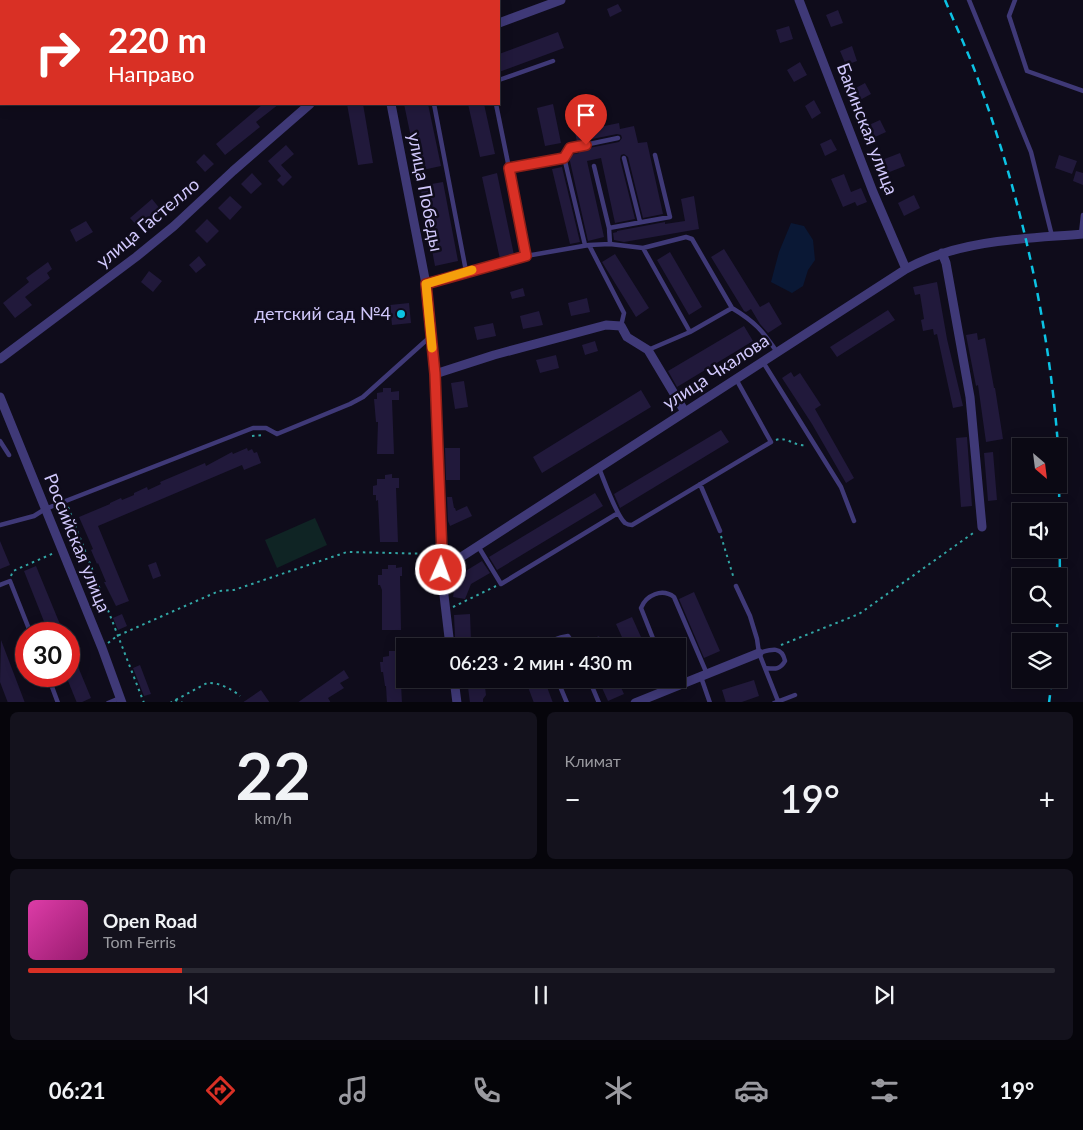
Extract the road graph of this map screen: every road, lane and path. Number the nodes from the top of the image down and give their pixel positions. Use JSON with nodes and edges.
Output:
{"nodes":[{"id":1,"x":561,"y":0,"type":"edge"},
{"id":2,"x":799,"y":0,"type":"edge"},
{"id":3,"x":969,"y":0,"type":"edge"},
{"id":4,"x":1015,"y":0,"type":"edge"},
{"id":5,"x":500,"y":23,"type":"edge"},
{"id":6,"x":553,"y":61,"type":"dead end"},
{"id":7,"x":500,"y":80,"type":"edge"},
{"id":8,"x":1083,"y":91,"type":"edge"},
{"id":9,"x":309,"y":105,"type":"edge"},
{"id":10,"x":391,"y":105,"type":"edge"},
{"id":11,"x":434,"y":105,"type":"edge"},
{"id":12,"x":496,"y":105,"type":"edge"},
{"id":13,"x":618,"y":138,"type":"dead end"},
{"id":14,"x":655,"y":155,"type":"dead end"},
{"id":15,"x":564,"y":158,"type":"junction"},
{"id":16,"x":624,"y":158,"type":"dead end"},
{"id":17,"x":594,"y":166,"type":"dead end"},
{"id":18,"x":509,"y":168,"type":"junction"},
{"id":19,"x":1083,"y":215,"type":"edge"},
{"id":20,"x":640,"y":222,"type":"junction"},
{"id":21,"x":609,"y":228,"type":"junction"},
{"id":22,"x":1082,"y":234,"type":"edge"},
{"id":23,"x":1053,"y":237,"type":"junction"},
{"id":24,"x":610,"y":244,"type":"junction"},
{"id":25,"x":587,"y":245,"type":"junction"},
{"id":26,"x":643,"y":248,"type":"junction"},
{"id":27,"x":942,"y":253,"type":"junction"},
{"id":28,"x":526,"y":256,"type":"junction"},
{"id":29,"x":906,"y":269,"type":"junction"},
{"id":30,"x":466,"y":271,"type":"junction"},
{"id":31,"x":426,"y":284,"type":"junction"},
{"id":32,"x":732,"y":308,"type":"junction"},
{"id":33,"x":621,"y":326,"type":"junction"},
{"id":34,"x":690,"y":332,"type":"junction"},
{"id":35,"x":431,"y":336,"type":"junction"},
{"id":36,"x":648,"y":350,"type":"junction"},
{"id":37,"x":777,"y":352,"type":"junction"},
{"id":38,"x":0,"y":360,"type":"edge"},
{"id":39,"x":763,"y":362,"type":"junction"},
{"id":40,"x":435,"y":374,"type":"junction"},
{"id":41,"x":736,"y":379,"type":"junction"},
{"id":42,"x":0,"y":397,"type":"edge"},
{"id":43,"x":685,"y":412,"type":"junction"},
{"id":44,"x":277,"y":434,"type":"junction"},
{"id":45,"x":252,"y":436,"type":"dead end"},
{"id":46,"x":0,"y":441,"type":"edge"},
{"id":47,"x":772,"y":442,"type":"junction"},
{"id":48,"x":814,"y":443,"type":"junction"},
{"id":49,"x":9,"y":455,"type":"dead end"},
{"id":50,"x":599,"y":468,"type":"junction"},
{"id":51,"x":700,"y":484,"type":"junction"},
{"id":52,"x":68,"y":504,"type":"dead end"},
{"id":53,"x":45,"y":509,"type":"junction"},
{"id":54,"x":618,"y":513,"type":"junction"},
{"id":55,"x":854,"y":521,"type":"dead end"},
{"id":56,"x":0,"y":525,"type":"edge"},
{"id":57,"x":982,"y":526,"type":"joint"},
{"id":58,"x":720,"y":531,"type":"joint"},
{"id":59,"x":81,"y":540,"type":"junction"},
{"id":60,"x":478,"y":546,"type":"junction"},
{"id":61,"x":62,"y":549,"type":"junction"},
{"id":62,"x":442,"y":554,"type":"junction"},
{"id":63,"x":441,"y":570,"type":"junction"},
{"id":64,"x":10,"y":581,"type":"junction"},
{"id":65,"x":501,"y":584,"type":"junction"},
{"id":66,"x":0,"y":585,"type":"edge"},
{"id":67,"x":736,"y":586,"type":"joint"},
{"id":68,"x":446,"y":610,"type":"junction"},
{"id":69,"x":26,"y":622,"type":"edge"},
{"id":70,"x":117,"y":636,"type":"junction"},
{"id":71,"x":449,"y":638,"type":"edge"},
{"id":72,"x":653,"y":638,"type":"edge"},
{"id":73,"x":102,"y":648,"type":"junction"},
{"id":74,"x":774,"y":648,"type":"junction"},
{"id":75,"x":759,"y":653,"type":"junction"},
{"id":76,"x":765,"y":668,"type":"junction"},
{"id":77,"x":704,"y":676,"type":"junction"},
{"id":78,"x":686,"y":680,"type":"edge"},
{"id":79,"x":52,"y":687,"type":"edge"},
{"id":80,"x":455,"y":688,"type":"edge"},
{"id":81,"x":561,"y":688,"type":"edge"},
{"id":82,"x":593,"y":688,"type":"edge"},
{"id":83,"x":662,"y":688,"type":"edge"},
{"id":84,"x":240,"y":696,"type":"dead end"},
{"id":85,"x":795,"y":696,"type":"dead end"},
{"id":86,"x":121,"y":700,"type":"edge"},
{"id":87,"x":58,"y":702,"type":"edge"},
{"id":88,"x":108,"y":702,"type":"edge"},
{"id":89,"x":144,"y":702,"type":"edge"},
{"id":90,"x":170,"y":702,"type":"edge"},
{"id":91,"x":183,"y":702,"type":"edge"},
{"id":92,"x":457,"y":702,"type":"edge"},
{"id":93,"x":567,"y":702,"type":"edge"},
{"id":94,"x":599,"y":702,"type":"edge"},
{"id":95,"x":635,"y":702,"type":"edge"},
{"id":96,"x":710,"y":702,"type":"edge"},
{"id":97,"x":776,"y":702,"type":"edge"}],
"edges":[{"from":1,"to":5,"type":"street"},
{"from":2,"to":29,"type":"street","name":"Бакинская улица"},
{"from":3,"to":23,"type":"lane"},
{"from":4,"to":8,"type":"lane"},
{"from":6,"to":7,"type":"lane"},
{"from":9,"to":38,"type":"street","name":"улица Гастелло"},
{"from":10,"to":31,"type":"street","name":"улица Победы"},
{"from":11,"to":30,"type":"lane"},
{"from":12,"to":18,"type":"lane"},
{"from":13,"to":15,"type":"lane"},
{"from":14,"to":20,"type":"lane"},
{"from":15,"to":18,"type":"lane"},
{"from":15,"to":25,"type":"lane"},
{"from":16,"to":20,"type":"lane"},
{"from":17,"to":21,"type":"lane"},
{"from":18,"to":28,"type":"lane"},
{"from":19,"to":22,"type":"lane"},
{"from":20,"to":21,"type":"lane"},
{"from":21,"to":24,"type":"lane"},
{"from":22,"to":23,"type":"street","name":"улица Чкалова"},
{"from":23,"to":27,"type":"street","name":"улица Чкалова"},
{"from":24,"to":25,"type":"lane"},
{"from":24,"to":26,"type":"lane"},
{"from":25,"to":28,"type":"lane"},
{"from":25,"to":33,"type":"lane"},
{"from":26,"to":32,"type":"lane"},
{"from":26,"to":34,"type":"lane"},
{"from":27,"to":29,"type":"street","name":"улица Чкалова"},
{"from":27,"to":57,"type":"street"},
{"from":28,"to":30,"type":"lane"},
{"from":29,"to":37,"type":"street","name":"улица Чкалова"},
{"from":30,"to":31,"type":"lane"},
{"from":31,"to":35,"type":"street","name":"улица Победы"},
{"from":32,"to":34,"type":"lane"},
{"from":32,"to":37,"type":"lane"},
{"from":33,"to":36,"type":"street"},
{"from":33,"to":40,"type":"street"},
{"from":34,"to":36,"type":"lane"},
{"from":35,"to":40,"type":"street","name":"улица Победы"},
{"from":35,"to":44,"type":"lane"},
{"from":36,"to":43,"type":"street"},
{"from":37,"to":39,"type":"street","name":"улица Чкалова"},
{"from":39,"to":41,"type":"street","name":"улица Чкалова"},
{"from":39,"to":48,"type":"lane"},
{"from":40,"to":62,"type":"street","name":"улица Победы"},
{"from":41,"to":43,"type":"street","name":"улица Чкалова"},
{"from":41,"to":47,"type":"lane"},
{"from":42,"to":53,"type":"street","name":"Российская улица"},
{"from":43,"to":50,"type":"street","name":"улица Чкалова"},
{"from":44,"to":45,"type":"path"},
{"from":44,"to":53,"type":"lane"},
{"from":46,"to":49,"type":"lane"},
{"from":47,"to":48,"type":"path"},
{"from":47,"to":51,"type":"lane"},
{"from":48,"to":55,"type":"lane"},
{"from":50,"to":54,"type":"lane"},
{"from":50,"to":60,"type":"street","name":"улица Чкалова"},
{"from":51,"to":54,"type":"lane"},
{"from":51,"to":58,"type":"lane"},
{"from":52,"to":59,"type":"path"},
{"from":53,"to":56,"type":"lane"},
{"from":53,"to":61,"type":"street","name":"Российская улица"},
{"from":54,"to":65,"type":"lane"},
{"from":57,"to":74,"type":"path"},
{"from":58,"to":67,"type":"path"},
{"from":59,"to":61,"type":"path"},
{"from":59,"to":70,"type":"path"},
{"from":60,"to":63,"type":"street","name":"улица Чкалова"},
{"from":60,"to":65,"type":"lane"},
{"from":61,"to":64,"type":"path"},
{"from":61,"to":73,"type":"street","name":"Российская улица"},
{"from":62,"to":63,"type":"street","name":"улица Победы"},
{"from":62,"to":70,"type":"path"},
{"from":63,"to":68,"type":"street","name":"улица Победы"},
{"from":64,"to":66,"type":"lane"},
{"from":64,"to":69,"type":"lane"},
{"from":65,"to":68,"type":"path"},
{"from":67,"to":75,"type":"lane"},
{"from":68,"to":71,"type":"street","name":"улица Победы"},
{"from":70,"to":73,"type":"path"},
{"from":70,"to":89,"type":"path"},
{"from":72,"to":77,"type":"lane"},
{"from":73,"to":86,"type":"street","name":"Российская улица"},
{"from":74,"to":75,"type":"lane"},
{"from":74,"to":76,"type":"lane"},
{"from":75,"to":76,"type":"lane"},
{"from":75,"to":77,"type":"street"},
{"from":76,"to":97,"type":"lane"},
{"from":77,"to":78,"type":"street"},
{"from":77,"to":96,"type":"lane"},
{"from":79,"to":87,"type":"lane"},
{"from":80,"to":92,"type":"street"},
{"from":81,"to":93,"type":"lane"},
{"from":82,"to":94,"type":"lane"},
{"from":83,"to":95,"type":"street"},
{"from":84,"to":90,"type":"path"},
{"from":85,"to":97,"type":"lane"},
{"from":86,"to":88,"type":"lane"},
{"from":90,"to":91,"type":"path"}]}
